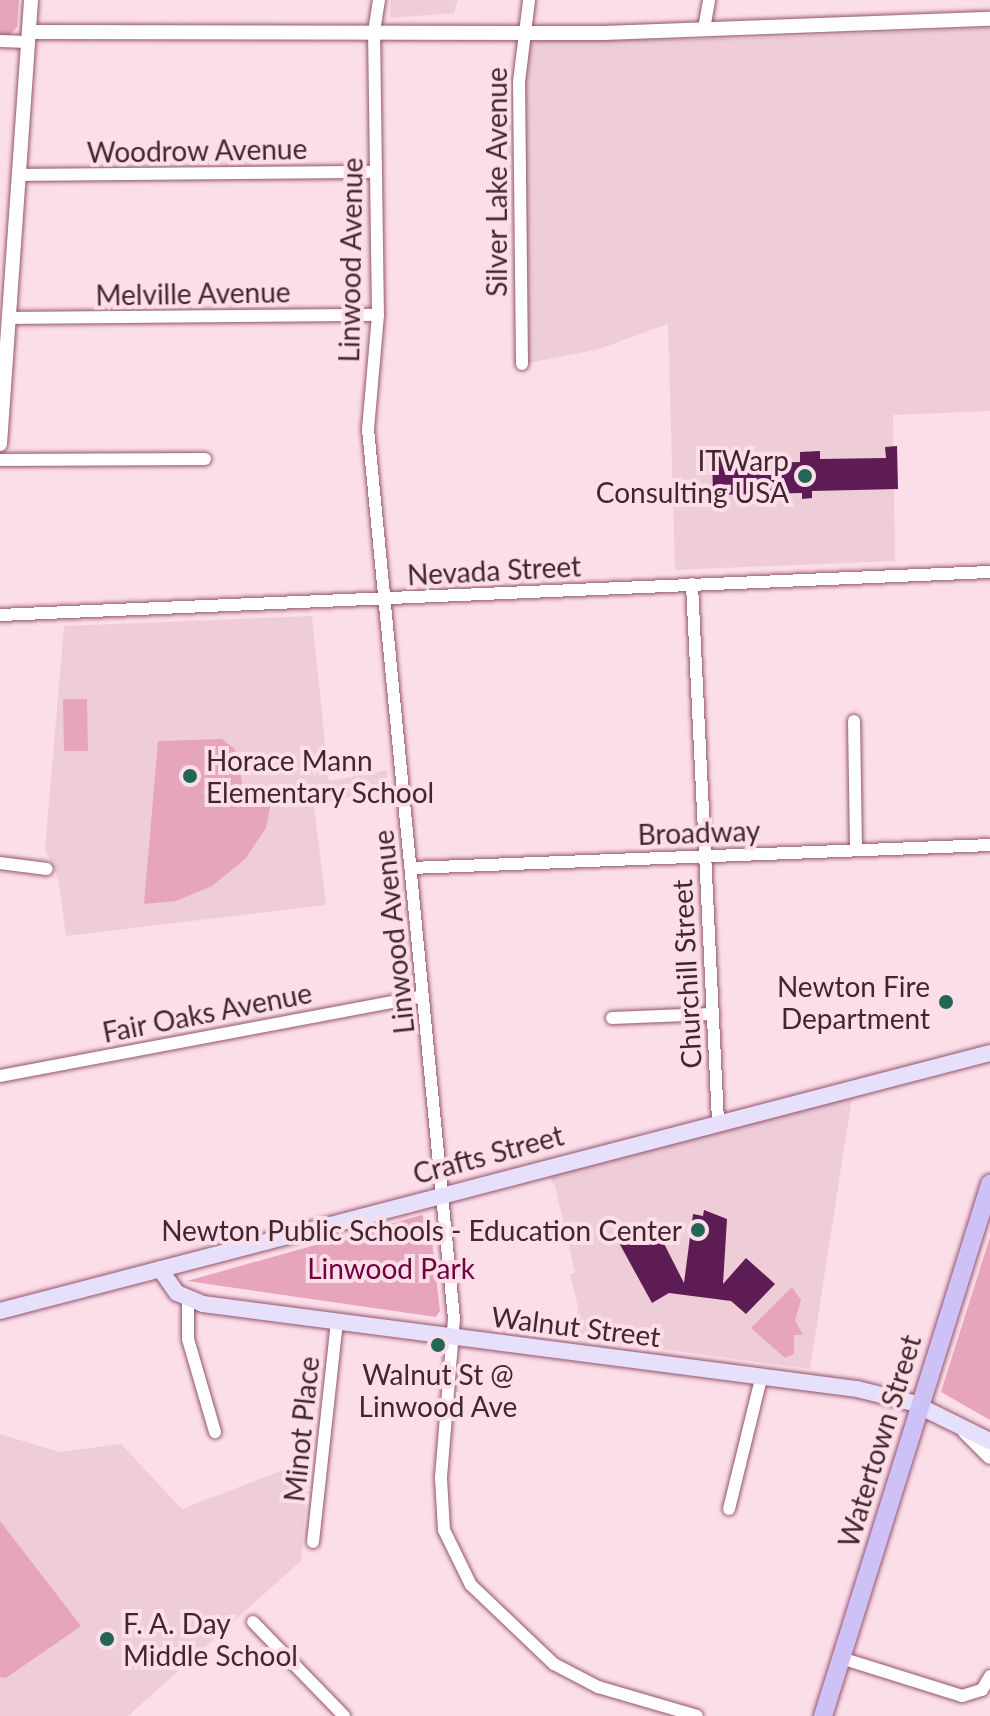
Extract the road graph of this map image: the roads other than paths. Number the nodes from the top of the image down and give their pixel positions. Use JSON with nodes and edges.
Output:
{"nodes":[{"id":1,"x":31,"y":0,"type":"edge"},
{"id":2,"x":379,"y":0,"type":"edge"},
{"id":3,"x":529,"y":0,"type":"edge"},
{"id":4,"x":709,"y":0,"type":"edge"},
{"id":5,"x":990,"y":19,"type":"edge"},
{"id":6,"x":522,"y":29,"type":"junction"},
{"id":7,"x":704,"y":29,"type":"junction"},
{"id":8,"x":374,"y":30,"type":"junction"},
{"id":9,"x":29,"y":37,"type":"junction"},
{"id":10,"x":0,"y":41,"type":"edge"},
{"id":11,"x":376,"y":172,"type":"junction"},
{"id":12,"x":19,"y":175,"type":"junction"},
{"id":13,"x":378,"y":315,"type":"junction"},
{"id":14,"x":9,"y":318,"type":"junction"},
{"id":15,"x":522,"y":364,"type":"dead end"},
{"id":16,"x":2,"y":377,"type":"edge"},
{"id":17,"x":0,"y":444,"type":"edge"},
{"id":18,"x":205,"y":459,"type":"dead end"},
{"id":19,"x":0,"y":460,"type":"edge"},
{"id":20,"x":990,"y":572,"type":"edge"},
{"id":21,"x":692,"y":584,"type":"junction"},
{"id":22,"x":384,"y":598,"type":"junction"},
{"id":23,"x":0,"y":615,"type":"edge"},
{"id":24,"x":854,"y":721,"type":"dead end"},
{"id":25,"x":990,"y":845,"type":"edge"},
{"id":26,"x":856,"y":850,"type":"junction"},
{"id":27,"x":704,"y":856,"type":"junction"},
{"id":28,"x":0,"y":863,"type":"edge"},
{"id":29,"x":411,"y":868,"type":"junction"},
{"id":30,"x":47,"y":869,"type":"dead end"},
{"id":31,"x":423,"y":996,"type":"junction"},
{"id":32,"x":711,"y":1014,"type":"junction"},
{"id":33,"x":612,"y":1018,"type":"dead end"},
{"id":34,"x":990,"y":1053,"type":"edge"},
{"id":35,"x":0,"y":1076,"type":"edge"},
{"id":36,"x":718,"y":1122,"type":"junction"},
{"id":37,"x":990,"y":1184,"type":"edge"},
{"id":38,"x":443,"y":1192,"type":"junction"},
{"id":39,"x":160,"y":1269,"type":"junction"},
{"id":40,"x":188,"y":1300,"type":"junction"},
{"id":41,"x":0,"y":1311,"type":"edge"},
{"id":42,"x":337,"y":1322,"type":"junction"},
{"id":43,"x":454,"y":1337,"type":"junction"},
{"id":44,"x":762,"y":1375,"type":"junction"},
{"id":45,"x":920,"y":1406,"type":"junction"},
{"id":46,"x":956,"y":1423,"type":"junction"},
{"id":47,"x":215,"y":1432,"type":"dead end"},
{"id":48,"x":990,"y":1441,"type":"edge"},
{"id":49,"x":990,"y":1457,"type":"edge"},
{"id":50,"x":729,"y":1509,"type":"dead end"},
{"id":51,"x":313,"y":1542,"type":"dead end"},
{"id":52,"x":253,"y":1622,"type":"dead end"},
{"id":53,"x":841,"y":1658,"type":"junction"},
{"id":54,"x":990,"y":1676,"type":"edge"},
{"id":55,"x":344,"y":1716,"type":"edge"},
{"id":56,"x":697,"y":1716,"type":"edge"},
{"id":57,"x":823,"y":1716,"type":"edge"}],
"edges":[{"from":1,"to":9,"type":"street"},
{"from":2,"to":8,"type":"street","name":"Linwood Avenue"},
{"from":3,"to":6,"type":"street","name":"Silver Lake Avenue"},
{"from":4,"to":7,"type":"street"},
{"from":5,"to":7,"type":"street"},
{"from":6,"to":7,"type":"street"},
{"from":6,"to":8,"type":"street"},
{"from":6,"to":15,"type":"street","name":"Silver Lake Avenue"},
{"from":8,"to":9,"type":"street"},
{"from":8,"to":11,"type":"street","name":"Linwood Avenue"},
{"from":9,"to":10,"type":"street"},
{"from":9,"to":12,"type":"street"},
{"from":11,"to":12,"type":"street","name":"Woodrow Avenue"},
{"from":11,"to":13,"type":"street","name":"Linwood Avenue"},
{"from":12,"to":14,"type":"street"},
{"from":13,"to":14,"type":"street","name":"Melville Avenue"},
{"from":13,"to":22,"type":"street","name":"Linwood Avenue"},
{"from":14,"to":16,"type":"street"},
{"from":16,"to":17,"type":"street"},
{"from":18,"to":19,"type":"street"},
{"from":20,"to":21,"type":"street","name":"Nevada Street"},
{"from":21,"to":22,"type":"street","name":"Nevada Street"},
{"from":21,"to":27,"type":"street","name":"Churchill Street"},
{"from":22,"to":23,"type":"street","name":"Nevada Street"},
{"from":22,"to":29,"type":"street","name":"Linwood Avenue"},
{"from":24,"to":26,"type":"street"},
{"from":25,"to":26,"type":"street","name":"Broadway"},
{"from":26,"to":27,"type":"street","name":"Broadway"},
{"from":27,"to":29,"type":"street","name":"Broadway"},
{"from":27,"to":32,"type":"street","name":"Churchill Street"},
{"from":28,"to":30,"type":"street"},
{"from":29,"to":31,"type":"street","name":"Linwood Avenue"},
{"from":31,"to":35,"type":"street","name":"Fair Oaks Avenue"},
{"from":31,"to":38,"type":"street","name":"Linwood Avenue"},
{"from":32,"to":33,"type":"street"},
{"from":32,"to":36,"type":"street","name":"Churchill Street"},
{"from":34,"to":36,"type":"main road","name":"Crafts Street"},
{"from":36,"to":38,"type":"main road","name":"Crafts Street"},
{"from":37,"to":45,"type":"main road","name":"Watertown Street"},
{"from":38,"to":39,"type":"main road","name":"Crafts Street"},
{"from":38,"to":43,"type":"street","name":"Linwood Avenue"},
{"from":39,"to":40,"type":"main road"},
{"from":39,"to":41,"type":"main road","name":"Crafts Street"},
{"from":40,"to":42,"type":"main road","name":"Walnut Street"},
{"from":40,"to":47,"type":"street"},
{"from":42,"to":43,"type":"main road","name":"Walnut Street"},
{"from":42,"to":51,"type":"street","name":"Minot Place"},
{"from":43,"to":44,"type":"main road","name":"Walnut Street"},
{"from":43,"to":56,"type":"street","name":"Linwood Avenue"},
{"from":44,"to":45,"type":"main road","name":"Walnut Street"},
{"from":44,"to":50,"type":"street"},
{"from":45,"to":46,"type":"main road","name":"Walnut Street"},
{"from":45,"to":53,"type":"main road","name":"Watertown Street"},
{"from":46,"to":48,"type":"main road","name":"Walnut Street"},
{"from":46,"to":49,"type":"street"},
{"from":52,"to":55,"type":"street"},
{"from":53,"to":54,"type":"street"},
{"from":53,"to":57,"type":"main road","name":"Watertown Street"}]}
